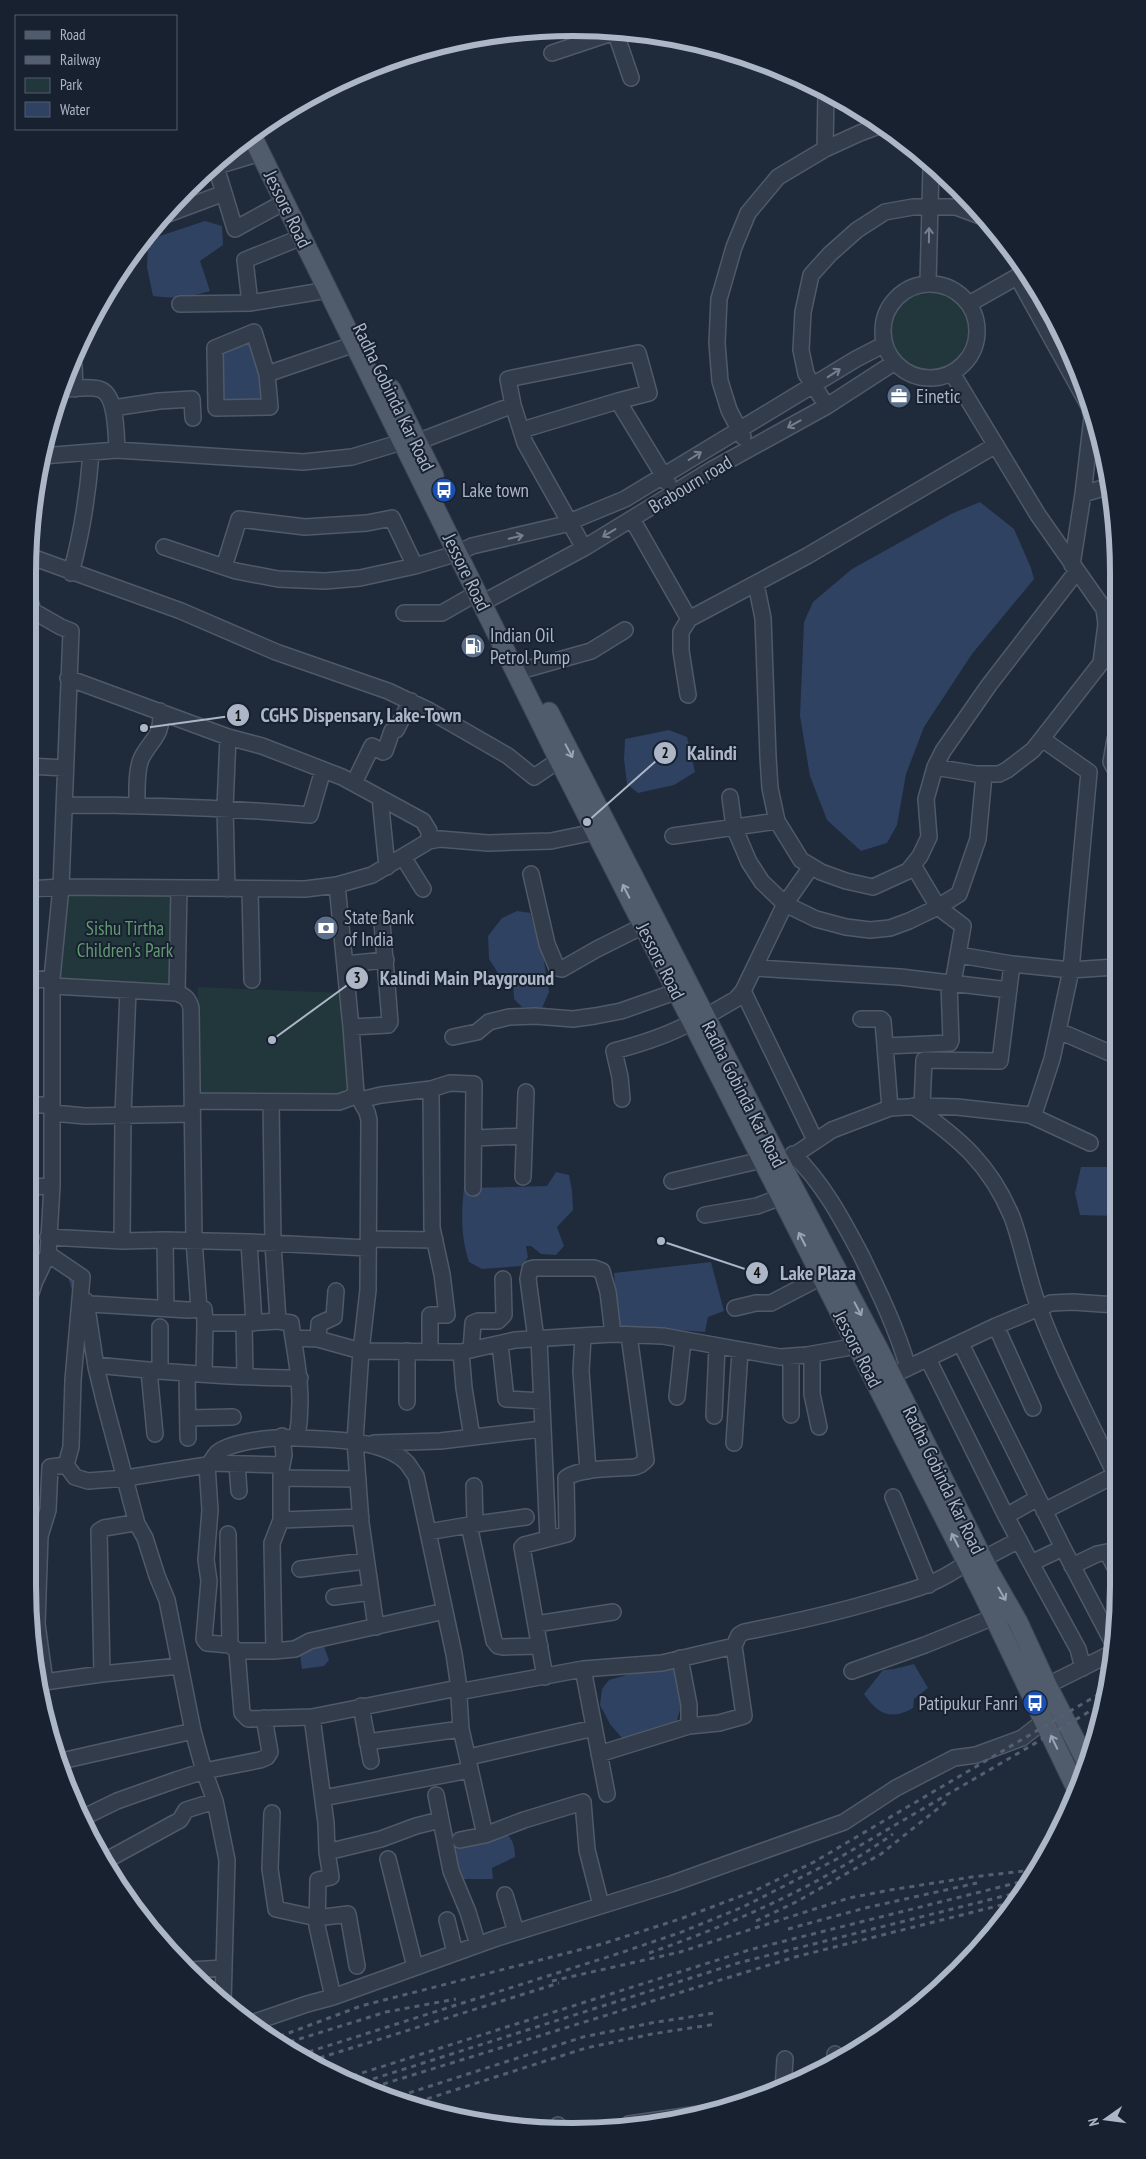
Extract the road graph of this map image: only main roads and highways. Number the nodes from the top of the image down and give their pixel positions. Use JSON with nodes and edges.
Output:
{"nodes":[{"id":1,"x":265,"y":134,"type":"edge"},
{"id":2,"x":254,"y":141,"type":"edge"},
{"id":3,"x":410,"y":442,"type":"junction"},
{"id":4,"x":485,"y":598,"type":"joint"},
{"id":5,"x":521,"y":670,"type":"junction"},
{"id":6,"x":602,"y":830,"type":"junction"},
{"id":7,"x":698,"y":1019,"type":"junction"},
{"id":8,"x":776,"y":1162,"type":"junction"},
{"id":9,"x":892,"y":1376,"type":"junction"},
{"id":10,"x":978,"y":1567,"type":"junction"},
{"id":11,"x":1082,"y":1754,"type":"edge"},
{"id":12,"x":1073,"y":1780,"type":"edge"}],
"edges":[{"from":1,"to":3,"type":"main road","name":"Radha Gobinda Kar Road"},
{"from":2,"to":3,"type":"main road","name":"Jessore Road"},
{"from":3,"to":4,"type":"main road","name":"Radha Gobinda Kar Road"},
{"from":4,"to":5,"type":"main road","name":"Jessore Road"},
{"from":5,"to":6,"type":"main road","name":"Radha Gobinda Kar Road","one_way":true},
{"from":5,"to":6,"type":"main road","name":"Jessore Road"},
{"from":6,"to":7,"type":"main road","name":"Radha Gobinda Kar Road"},
{"from":7,"to":6,"type":"main road","name":"Jessore Road","one_way":true},
{"from":7,"to":8,"type":"main road","name":"Jessore Road"},
{"from":8,"to":9,"type":"main road","name":"Radha Gobinda Kar Road","one_way":true},
{"from":9,"to":8,"type":"main road","name":"Jessore Road","one_way":true},
{"from":9,"to":10,"type":"main road","name":"Jessore Road"},
{"from":10,"to":11,"type":"main road","name":"Radha Gobinda Kar Road","one_way":true},
{"from":12,"to":10,"type":"main road","name":"Jessore Road","one_way":true}]}
